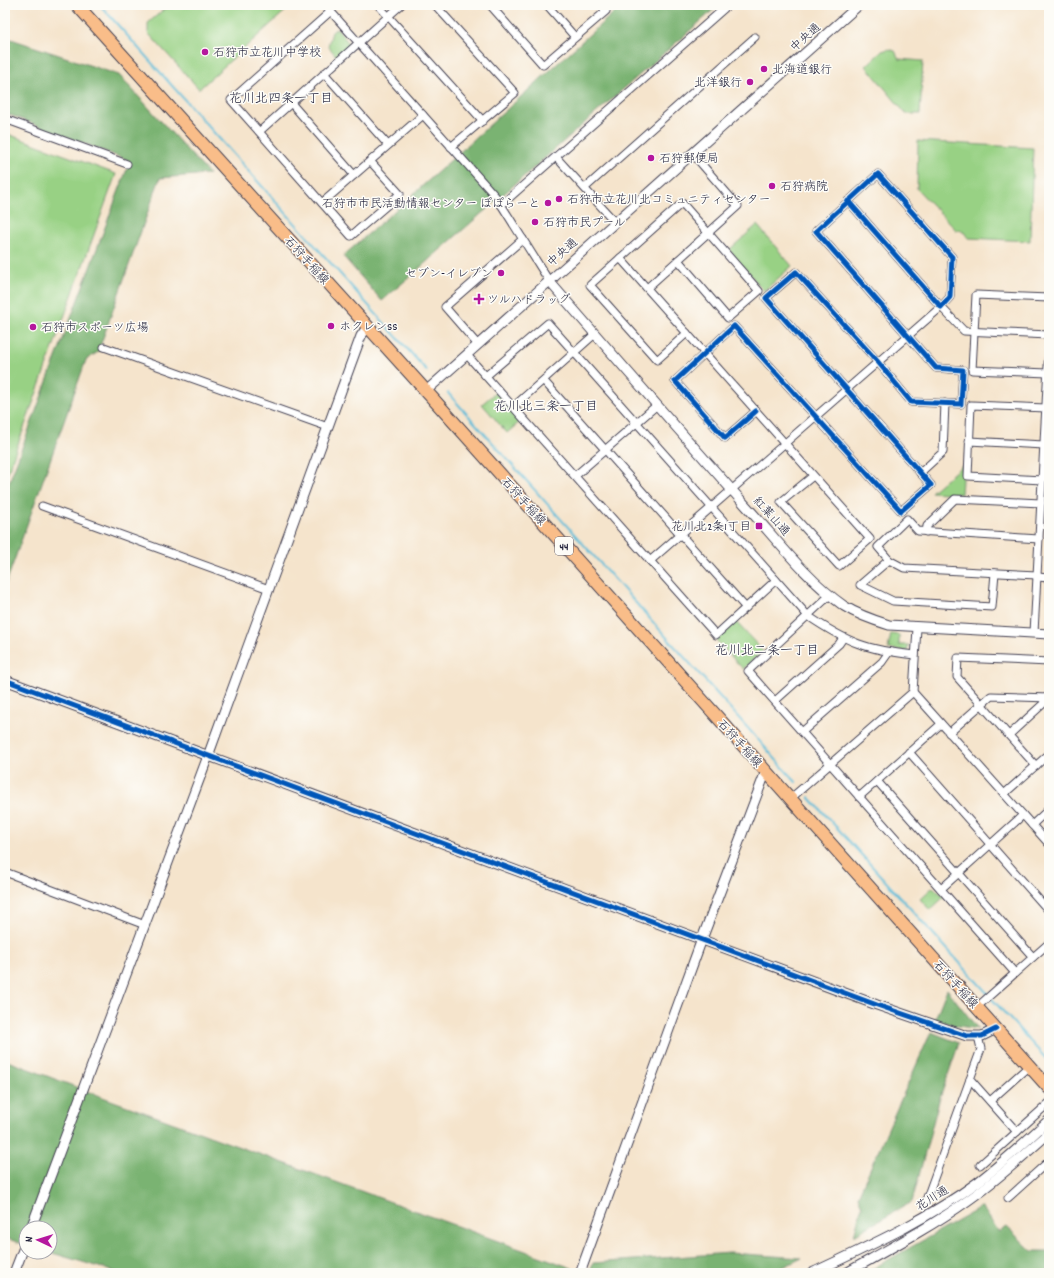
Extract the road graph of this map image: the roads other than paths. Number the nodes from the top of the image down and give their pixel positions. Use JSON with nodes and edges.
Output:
{"nodes":[{"id":1,"x":77,"y":5,"type":"edge"},
{"id":2,"x":325,"y":5,"type":"edge"},
{"id":3,"x":378,"y":5,"type":"edge"},
{"id":4,"x":401,"y":5,"type":"edge"},
{"id":5,"x":435,"y":5,"type":"edge"},
{"id":6,"x":490,"y":5,"type":"edge"},
{"id":7,"x":547,"y":5,"type":"edge"},
{"id":8,"x":601,"y":5,"type":"edge"},
{"id":9,"x":728,"y":5,"type":"edge"},
{"id":10,"x":859,"y":5,"type":"edge"},
{"id":11,"x":331,"y":11,"type":"junction"},
{"id":12,"x":388,"y":16,"type":"junction"},
{"id":13,"x":575,"y":37,"type":"junction"},
{"id":14,"x":754,"y":37,"type":"dead end"},
{"id":15,"x":358,"y":42,"type":"junction"},
{"id":16,"x":324,"y":74,"type":"junction"},
{"id":17,"x":291,"y":103,"type":"junction"},
{"id":18,"x":423,"y":115,"type":"junction"},
{"id":19,"x":5,"y":119,"type":"edge"},
{"id":20,"x":483,"y":121,"type":"junction"},
{"id":21,"x":260,"y":131,"type":"junction"},
{"id":22,"x":388,"y":145,"type":"junction"},
{"id":23,"x":452,"y":147,"type":"junction"},
{"id":24,"x":692,"y":153,"type":"junction"},
{"id":25,"x":556,"y":157,"type":"junction"},
{"id":26,"x":370,"y":161,"type":"junction"},
{"id":27,"x":127,"y":164,"type":"dead end"},
{"id":28,"x":354,"y":175,"type":"junction"},
{"id":29,"x":585,"y":188,"type":"junction"},
{"id":30,"x":848,"y":201,"type":"junction"},
{"id":31,"x":322,"y":203,"type":"junction"},
{"id":32,"x":501,"y":205,"type":"junction"},
{"id":33,"x":615,"y":222,"type":"junction"},
{"id":34,"x":708,"y":233,"type":"junction"},
{"id":35,"x":523,"y":239,"type":"junction"},
{"id":36,"x":620,"y":258,"type":"junction"},
{"id":37,"x":678,"y":260,"type":"junction"},
{"id":38,"x":549,"y":281,"type":"junction"},
{"id":39,"x":647,"y":288,"type":"junction"},
{"id":40,"x":1049,"y":298,"type":"edge"},
{"id":41,"x":941,"y":307,"type":"junction"},
{"id":42,"x":368,"y":326,"type":"junction"},
{"id":43,"x":974,"y":332,"type":"junction"},
{"id":44,"x":687,"y":333,"type":"junction"},
{"id":45,"x":595,"y":334,"type":"junction"},
{"id":46,"x":909,"y":335,"type":"junction"},
{"id":47,"x":1049,"y":335,"type":"edge"},
{"id":48,"x":478,"y":345,"type":"junction"},
{"id":49,"x":104,"y":347,"type":"dead end"},
{"id":50,"x":1049,"y":347,"type":"edge"},
{"id":51,"x":574,"y":353,"type":"junction"},
{"id":52,"x":705,"y":353,"type":"junction"},
{"id":53,"x":467,"y":355,"type":"junction"},
{"id":54,"x":878,"y":362,"type":"junction"},
{"id":55,"x":1048,"y":373,"type":"junction"},
{"id":56,"x":486,"y":376,"type":"junction"},
{"id":57,"x":544,"y":381,"type":"junction"},
{"id":58,"x":846,"y":390,"type":"junction"},
{"id":59,"x":426,"y":391,"type":"junction"},
{"id":60,"x":945,"y":403,"type":"junction"},
{"id":61,"x":657,"y":405,"type":"junction"},
{"id":62,"x":514,"y":407,"type":"junction"},
{"id":63,"x":1046,"y":408,"type":"junction"},
{"id":64,"x":756,"y":411,"type":"junction"},
{"id":65,"x":816,"y":416,"type":"junction"},
{"id":66,"x":635,"y":422,"type":"junction"},
{"id":67,"x":328,"y":427,"type":"junction"},
{"id":68,"x":970,"y":441,"type":"junction"},
{"id":69,"x":784,"y":443,"type":"junction"},
{"id":70,"x":1044,"y":445,"type":"junction"},
{"id":71,"x":605,"y":449,"type":"junction"},
{"id":72,"x":920,"y":473,"type":"junction"},
{"id":73,"x":575,"y":476,"type":"junction"},
{"id":74,"x":813,"y":476,"type":"junction"},
{"id":75,"x":1042,"y":480,"type":"junction"},
{"id":76,"x":731,"y":489,"type":"junction"},
{"id":77,"x":1041,"y":496,"type":"junction"},
{"id":78,"x":1049,"y":496,"type":"edge"},
{"id":79,"x":1041,"y":503,"type":"junction"},
{"id":80,"x":42,"y":506,"type":"dead end"},
{"id":81,"x":711,"y":507,"type":"junction"},
{"id":82,"x":926,"y":532,"type":"junction"},
{"id":83,"x":681,"y":534,"type":"junction"},
{"id":84,"x":1039,"y":539,"type":"junction"},
{"id":85,"x":889,"y":560,"type":"junction"},
{"id":86,"x":650,"y":561,"type":"junction"},
{"id":87,"x":994,"y":573,"type":"junction"},
{"id":88,"x":1037,"y":576,"type":"junction"},
{"id":89,"x":1049,"y":578,"type":"edge"},
{"id":90,"x":776,"y":580,"type":"junction"},
{"id":91,"x":269,"y":589,"type":"junction"},
{"id":92,"x":830,"y":596,"type":"junction"},
{"id":93,"x":746,"y":608,"type":"junction"},
{"id":94,"x":808,"y":616,"type":"junction"},
{"id":95,"x":916,"y":628,"type":"junction"},
{"id":96,"x":1034,"y":634,"type":"junction"},
{"id":97,"x":1049,"y":634,"type":"edge"},
{"id":98,"x":843,"y":638,"type":"junction"},
{"id":99,"x":889,"y":652,"type":"junction"},
{"id":100,"x":915,"y":655,"type":"junction"},
{"id":101,"x":1049,"y":662,"type":"edge"},
{"id":102,"x":5,"y":680,"type":"edge"},
{"id":103,"x":913,"y":692,"type":"junction"},
{"id":104,"x":1047,"y":698,"type":"edge"},
{"id":105,"x":775,"y":701,"type":"junction"},
{"id":106,"x":981,"y":704,"type":"junction"},
{"id":107,"x":941,"y":724,"type":"junction"},
{"id":108,"x":802,"y":732,"type":"junction"},
{"id":109,"x":949,"y":733,"type":"junction"},
{"id":110,"x":1009,"y":736,"type":"junction"},
{"id":111,"x":909,"y":752,"type":"junction"},
{"id":112,"x":1049,"y":754,"type":"edge"},
{"id":113,"x":208,"y":756,"type":"junction"},
{"id":114,"x":830,"y":764,"type":"junction"},
{"id":115,"x":1036,"y":766,"type":"junction"},
{"id":116,"x":766,"y":771,"type":"junction"},
{"id":117,"x":877,"y":781,"type":"junction"},
{"id":118,"x":1004,"y":794,"type":"junction"},
{"id":119,"x":795,"y":796,"type":"junction"},
{"id":120,"x":859,"y":797,"type":"junction"},
{"id":121,"x":1049,"y":809,"type":"edge"},
{"id":122,"x":1023,"y":815,"type":"junction"},
{"id":123,"x":1032,"y":825,"type":"junction"},
{"id":124,"x":991,"y":844,"type":"junction"},
{"id":125,"x":1049,"y":844,"type":"edge"},
{"id":126,"x":5,"y":872,"type":"edge"},
{"id":127,"x":959,"y":872,"type":"junction"},
{"id":128,"x":941,"y":889,"type":"junction"},
{"id":129,"x":1049,"y":911,"type":"edge"},
{"id":130,"x":145,"y":925,"type":"junction"},
{"id":131,"x":702,"y":939,"type":"junction"},
{"id":132,"x":1049,"y":943,"type":"edge"},
{"id":133,"x":1033,"y":957,"type":"junction"},
{"id":134,"x":1015,"y":973,"type":"junction"},
{"id":135,"x":982,"y":1004,"type":"junction"},
{"id":136,"x":996,"y":1030,"type":"junction"},
{"id":137,"x":978,"y":1036,"type":"junction"},
{"id":138,"x":1028,"y":1066,"type":"junction"},
{"id":139,"x":970,"y":1079,"type":"junction"},
{"id":140,"x":1049,"y":1088,"type":"edge"},
{"id":141,"x":990,"y":1101,"type":"junction"},
{"id":142,"x":1049,"y":1103,"type":"edge"},
{"id":143,"x":1049,"y":1120,"type":"edge"},
{"id":144,"x":1017,"y":1132,"type":"junction"},
{"id":145,"x":1049,"y":1133,"type":"edge"},
{"id":146,"x":1048,"y":1164,"type":"edge"},
{"id":147,"x":980,"y":1165,"type":"dead end"},
{"id":148,"x":1008,"y":1198,"type":"dead end"},
{"id":149,"x":925,"y":1203,"type":"dead end"},
{"id":150,"x":34,"y":1220,"type":"edge"},
{"id":151,"x":19,"y":1260,"type":"edge"},
{"id":152,"x":14,"y":1273,"type":"edge"},
{"id":153,"x":580,"y":1273,"type":"edge"},
{"id":154,"x":812,"y":1273,"type":"edge"},
{"id":155,"x":846,"y":1273,"type":"edge"}],
"edges":[{"from":1,"to":42,"type":"main road","name":"石狩手稲線","number":"44"},
{"from":2,"to":11,"type":"street"},
{"from":3,"to":12,"type":"street"},
{"from":4,"to":12,"type":"street"},
{"from":5,"to":20,"type":"street"},
{"from":6,"to":13,"type":"street"},
{"from":7,"to":13,"type":"street"},
{"from":8,"to":13,"type":"street"},
{"from":9,"to":25,"type":"street"},
{"from":10,"to":24,"type":"street","name":"中央通"},
{"from":11,"to":15,"type":"street"},
{"from":11,"to":21,"type":"street"},
{"from":12,"to":15,"type":"street"},
{"from":12,"to":20,"type":"street"},
{"from":14,"to":29,"type":"street"},
{"from":15,"to":16,"type":"street"},
{"from":15,"to":18,"type":"street"},
{"from":16,"to":17,"type":"street"},
{"from":16,"to":22,"type":"street"},
{"from":17,"to":21,"type":"street"},
{"from":17,"to":28,"type":"street"},
{"from":18,"to":22,"type":"street"},
{"from":18,"to":23,"type":"street"},
{"from":19,"to":27,"type":"street"},
{"from":20,"to":23,"type":"street"},
{"from":21,"to":31,"type":"street"},
{"from":22,"to":26,"type":"street"},
{"from":23,"to":32,"type":"street"},
{"from":24,"to":33,"type":"street","name":"中央通"},
{"from":24,"to":34,"type":"street"},
{"from":25,"to":29,"type":"street"},
{"from":25,"to":32,"type":"street"},
{"from":26,"to":28,"type":"street"},
{"from":26,"to":31,"type":"street"},
{"from":28,"to":31,"type":"street"},
{"from":29,"to":33,"type":"street"},
{"from":30,"to":41,"type":"street"},
{"from":30,"to":41,"type":"street"},
{"from":30,"to":46,"type":"street"},
{"from":32,"to":35,"type":"street"},
{"from":33,"to":38,"type":"street","name":"中央通"},
{"from":34,"to":36,"type":"street"},
{"from":34,"to":37,"type":"street"},
{"from":34,"to":37,"type":"street"},
{"from":35,"to":38,"type":"street"},
{"from":35,"to":48,"type":"street"},
{"from":36,"to":39,"type":"street"},
{"from":36,"to":44,"type":"street"},
{"from":37,"to":39,"type":"street"},
{"from":38,"to":45,"type":"street","name":"紅葉山通"},
{"from":38,"to":48,"type":"street","name":"中央通"},
{"from":39,"to":44,"type":"street"},
{"from":40,"to":43,"type":"street"},
{"from":41,"to":43,"type":"street"},
{"from":41,"to":46,"type":"street"},
{"from":42,"to":59,"type":"main road","name":"石狩手稲線","number":"44"},
{"from":42,"to":67,"type":"street"},
{"from":43,"to":47,"type":"street"},
{"from":43,"to":55,"type":"street"},
{"from":44,"to":52,"type":"street"},
{"from":45,"to":51,"type":"street"},
{"from":45,"to":61,"type":"street","name":"紅葉山通"},
{"from":46,"to":54,"type":"street"},
{"from":46,"to":60,"type":"street"},
{"from":48,"to":53,"type":"street","name":"中央通"},
{"from":49,"to":67,"type":"street"},
{"from":50,"to":55,"type":"street"},
{"from":51,"to":56,"type":"street"},
{"from":51,"to":57,"type":"street"},
{"from":51,"to":66,"type":"street"},
{"from":52,"to":64,"type":"street"},
{"from":52,"to":64,"type":"street"},
{"from":52,"to":65,"type":"street"},
{"from":53,"to":56,"type":"street"},
{"from":53,"to":59,"type":"street","name":"中央通"},
{"from":54,"to":58,"type":"street"},
{"from":54,"to":58,"type":"street"},
{"from":54,"to":60,"type":"street"},
{"from":55,"to":63,"type":"street"},
{"from":56,"to":62,"type":"street"},
{"from":57,"to":62,"type":"street"},
{"from":57,"to":71,"type":"street"},
{"from":58,"to":65,"type":"street"},
{"from":58,"to":72,"type":"street"},
{"from":59,"to":116,"type":"main road","name":"石狩手稲線","number":"44"},
{"from":60,"to":72,"type":"street"},
{"from":61,"to":66,"type":"street"},
{"from":61,"to":76,"type":"street","name":"紅葉山通"},
{"from":62,"to":73,"type":"street"},
{"from":63,"to":68,"type":"street"},
{"from":63,"to":70,"type":"street"},
{"from":64,"to":69,"type":"street"},
{"from":65,"to":69,"type":"street"},
{"from":65,"to":72,"type":"street"},
{"from":66,"to":71,"type":"street"},
{"from":66,"to":81,"type":"street"},
{"from":67,"to":91,"type":"street"},
{"from":68,"to":70,"type":"street"},
{"from":68,"to":75,"type":"street"},
{"from":69,"to":74,"type":"street"},
{"from":69,"to":76,"type":"street"},
{"from":70,"to":75,"type":"street"},
{"from":71,"to":73,"type":"street"},
{"from":71,"to":83,"type":"street"},
{"from":73,"to":86,"type":"street"},
{"from":74,"to":74,"type":"street"},
{"from":75,"to":77,"type":"street"},
{"from":76,"to":81,"type":"street"},
{"from":76,"to":92,"type":"street","name":"紅葉山通"},
{"from":77,"to":78,"type":"street"},
{"from":77,"to":79,"type":"street"},
{"from":79,"to":82,"type":"street"},
{"from":79,"to":84,"type":"street"},
{"from":80,"to":91,"type":"street"},
{"from":81,"to":83,"type":"street"},
{"from":81,"to":90,"type":"street"},
{"from":82,"to":84,"type":"street"},
{"from":82,"to":85,"type":"street"},
{"from":83,"to":86,"type":"street"},
{"from":83,"to":93,"type":"street"},
{"from":84,"to":88,"type":"street"},
{"from":85,"to":87,"type":"street"},
{"from":85,"to":87,"type":"street"},
{"from":86,"to":93,"type":"street"},
{"from":87,"to":88,"type":"street"},
{"from":88,"to":89,"type":"street"},
{"from":88,"to":96,"type":"street"},
{"from":90,"to":93,"type":"street"},
{"from":90,"to":94,"type":"street"},
{"from":91,"to":113,"type":"street"},
{"from":92,"to":94,"type":"street"},
{"from":92,"to":95,"type":"street","name":"紅葉山通"},
{"from":94,"to":98,"type":"street"},
{"from":94,"to":105,"type":"street"},
{"from":95,"to":96,"type":"street","name":"紅葉山通"},
{"from":95,"to":100,"type":"street"},
{"from":96,"to":97,"type":"street","name":"紅葉山通"},
{"from":98,"to":99,"type":"street"},
{"from":98,"to":105,"type":"street"},
{"from":99,"to":100,"type":"street"},
{"from":99,"to":108,"type":"street"},
{"from":100,"to":103,"type":"street"},
{"from":101,"to":106,"type":"street"},
{"from":102,"to":113,"type":"street"},
{"from":103,"to":107,"type":"street"},
{"from":103,"to":114,"type":"street"},
{"from":104,"to":106,"type":"street"},
{"from":104,"to":110,"type":"street"},
{"from":105,"to":108,"type":"street"},
{"from":106,"to":109,"type":"street"},
{"from":106,"to":110,"type":"street"},
{"from":107,"to":109,"type":"street"},
{"from":107,"to":111,"type":"street"},
{"from":108,"to":114,"type":"street"},
{"from":109,"to":118,"type":"street"},
{"from":110,"to":115,"type":"street"},
{"from":111,"to":117,"type":"street"},
{"from":111,"to":124,"type":"street"},
{"from":112,"to":115,"type":"street"},
{"from":113,"to":130,"type":"street"},
{"from":113,"to":131,"type":"street"},
{"from":114,"to":119,"type":"street"},
{"from":114,"to":120,"type":"street"},
{"from":115,"to":118,"type":"street"},
{"from":116,"to":119,"type":"main road","name":"石狩手稲線","number":"44"},
{"from":116,"to":131,"type":"street"},
{"from":117,"to":120,"type":"street"},
{"from":117,"to":127,"type":"street"},
{"from":118,"to":122,"type":"street"},
{"from":119,"to":135,"type":"main road","name":"石狩手稲線","number":"44"},
{"from":120,"to":128,"type":"street"},
{"from":121,"to":123,"type":"street"},
{"from":122,"to":123,"type":"street"},
{"from":122,"to":124,"type":"street"},
{"from":123,"to":125,"type":"street"},
{"from":124,"to":127,"type":"street"},
{"from":124,"to":129,"type":"street"},
{"from":126,"to":130,"type":"street"},
{"from":127,"to":128,"type":"street"},
{"from":127,"to":133,"type":"street"},
{"from":128,"to":134,"type":"street"},
{"from":130,"to":150,"type":"street"},
{"from":131,"to":137,"type":"street"},
{"from":131,"to":153,"type":"street"},
{"from":132,"to":133,"type":"street"},
{"from":133,"to":134,"type":"street"},
{"from":134,"to":135,"type":"street"},
{"from":135,"to":136,"type":"main road","name":"石狩手稲線","number":"44"},
{"from":136,"to":137,"type":"street"},
{"from":136,"to":138,"type":"main road","name":"石狩手稲線","number":"44"},
{"from":137,"to":139,"type":"street"},
{"from":138,"to":140,"type":"main road","name":"石狩手稲線","number":"44"},
{"from":138,"to":141,"type":"street"},
{"from":139,"to":141,"type":"street"},
{"from":139,"to":149,"type":"street"},
{"from":141,"to":144,"type":"street"},
{"from":142,"to":144,"type":"street"},
{"from":143,"to":154,"type":"street","name":"花川通"},
{"from":144,"to":147,"type":"street"},
{"from":145,"to":155,"type":"street","name":"花川通"},
{"from":146,"to":148,"type":"street"},
{"from":151,"to":152,"type":"street"}]}
